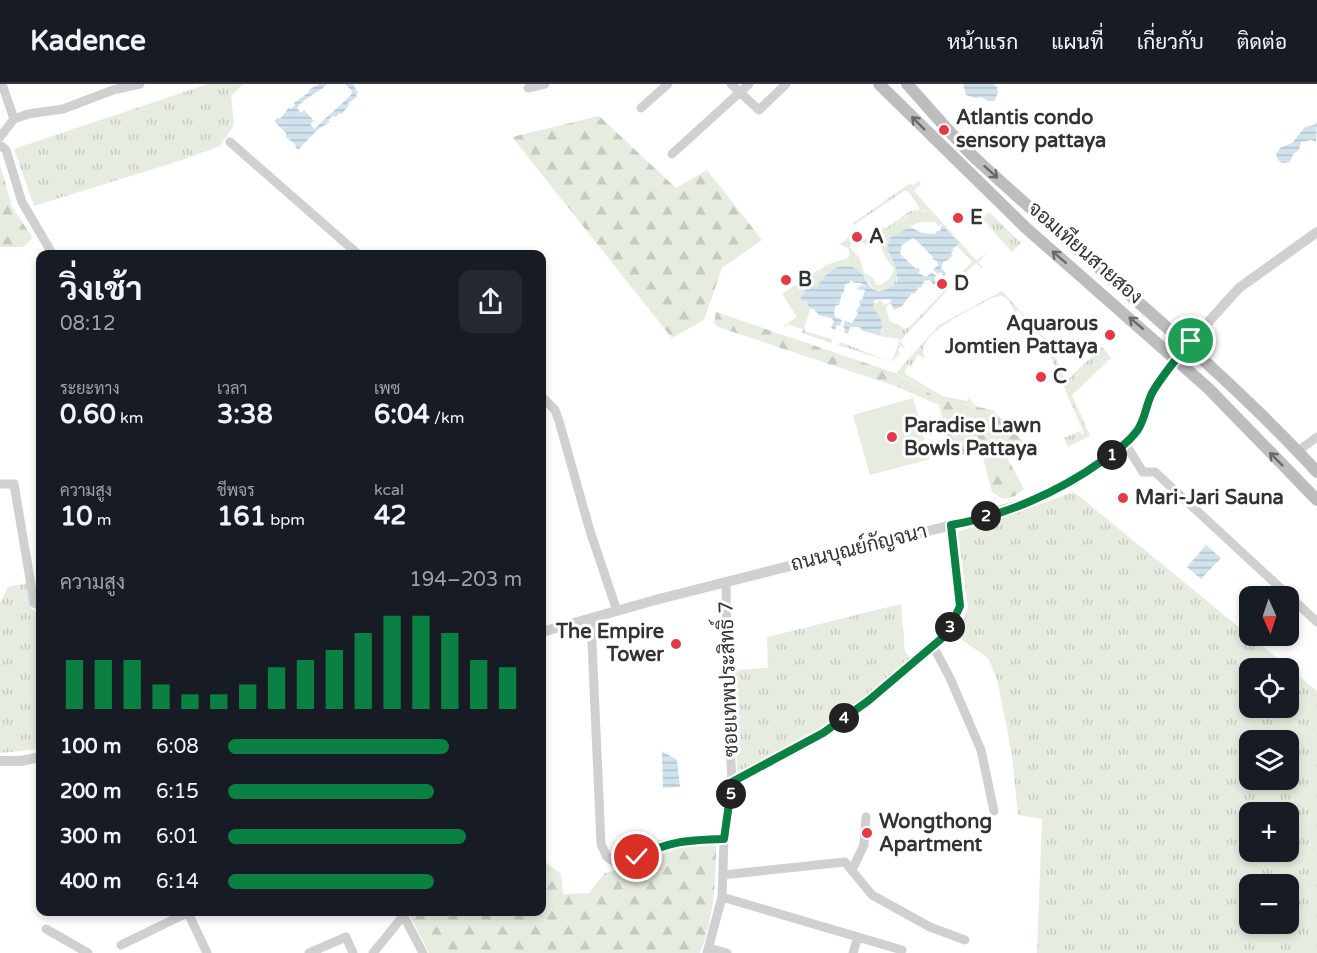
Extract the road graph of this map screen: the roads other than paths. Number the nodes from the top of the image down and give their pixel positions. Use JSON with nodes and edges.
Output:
{"nodes":[{"id":1,"x":2,"y":84,"type":"edge"},
{"id":2,"x":140,"y":84,"type":"edge"},
{"id":3,"x":545,"y":84,"type":"edge"},
{"id":4,"x":669,"y":84,"type":"edge"},
{"id":5,"x":731,"y":84,"type":"edge"},
{"id":6,"x":750,"y":84,"type":"edge"},
{"id":7,"x":786,"y":84,"type":"edge"},
{"id":8,"x":879,"y":84,"type":"edge"},
{"id":9,"x":907,"y":84,"type":"edge"},
{"id":10,"x":113,"y":87,"type":"edge"},
{"id":11,"x":528,"y":88,"type":"dead end"},
{"id":12,"x":740,"y":93,"type":"junction"},
{"id":13,"x":641,"y":108,"type":"dead end"},
{"id":14,"x":14,"y":119,"type":"junction"},
{"id":15,"x":0,"y":137,"type":"edge"},
{"id":16,"x":230,"y":142,"type":"dead end"},
{"id":17,"x":0,"y":145,"type":"edge"},
{"id":18,"x":672,"y":154,"type":"dead end"},
{"id":19,"x":1317,"y":232,"type":"edge"},
{"id":20,"x":49,"y":250,"type":"edge"},
{"id":21,"x":353,"y":250,"type":"edge"},
{"id":22,"x":1188,"y":345,"type":"junction"},
{"id":23,"x":1175,"y":358,"type":"junction"},
{"id":24,"x":546,"y":402,"type":"edge"},
{"id":25,"x":1269,"y":423,"type":"junction"},
{"id":26,"x":1317,"y":437,"type":"edge"},
{"id":27,"x":1256,"y":438,"type":"junction"},
{"id":28,"x":1126,"y":445,"type":"junction"},
{"id":29,"x":1298,"y":451,"type":"junction"},
{"id":30,"x":1317,"y":472,"type":"edge"},
{"id":31,"x":0,"y":484,"type":"edge"},
{"id":32,"x":1317,"y":500,"type":"edge"},
{"id":33,"x":951,"y":525,"type":"junction"},
{"id":34,"x":726,"y":582,"type":"junction"},
{"id":35,"x":36,"y":604,"type":"edge"},
{"id":36,"x":617,"y":611,"type":"junction"},
{"id":37,"x":591,"y":620,"type":"junction"},
{"id":38,"x":1317,"y":622,"type":"edge"},
{"id":39,"x":546,"y":631,"type":"edge"},
{"id":40,"x":933,"y":646,"type":"junction"},
{"id":41,"x":36,"y":758,"type":"edge"},
{"id":42,"x":0,"y":761,"type":"edge"},
{"id":43,"x":732,"y":782,"type":"junction"},
{"id":44,"x":994,"y":812,"type":"dead end"},
{"id":45,"x":866,"y":817,"type":"dead end"},
{"id":46,"x":724,"y":839,"type":"junction"},
{"id":47,"x":852,"y":870,"type":"junction"},
{"id":48,"x":723,"y":875,"type":"junction"},
{"id":49,"x":722,"y":897,"type":"junction"},
{"id":50,"x":180,"y":916,"type":"edge"},
{"id":51,"x":190,"y":916,"type":"edge"},
{"id":52,"x":401,"y":916,"type":"edge"},
{"id":53,"x":404,"y":916,"type":"edge"},
{"id":54,"x":46,"y":929,"type":"dead end"},
{"id":55,"x":858,"y":937,"type":"junction"},
{"id":56,"x":965,"y":939,"type":"dead end"},
{"id":57,"x":121,"y":945,"type":"dead end"},
{"id":58,"x":708,"y":950,"type":"edge"},
{"id":59,"x":902,"y":950,"type":"dead end"},
{"id":60,"x":88,"y":953,"type":"edge"},
{"id":61,"x":207,"y":953,"type":"edge"},
{"id":62,"x":309,"y":953,"type":"edge"},
{"id":63,"x":353,"y":953,"type":"edge"},
{"id":64,"x":373,"y":953,"type":"edge"},
{"id":65,"x":423,"y":953,"type":"edge"},
{"id":66,"x":727,"y":953,"type":"edge"},
{"id":67,"x":853,"y":953,"type":"edge"}],
"edges":[{"from":1,"to":14,"type":"street"},
{"from":2,"to":10,"type":"street"},
{"from":3,"to":11,"type":"street"},
{"from":4,"to":13,"type":"street"},
{"from":5,"to":12,"type":"street"},
{"from":6,"to":12,"type":"street"},
{"from":7,"to":12,"type":"street"},
{"from":23,"to":8,"type":"main road","name":"จอมเทียนสายสอง","one_way":true},
{"from":9,"to":22,"type":"main road","name":"จอมเทียนสายสอง","one_way":true},
{"from":10,"to":14,"type":"street"},
{"from":12,"to":18,"type":"street"},
{"from":14,"to":15,"type":"street"},
{"from":16,"to":21,"type":"street"},
{"from":17,"to":20,"type":"street"},
{"from":19,"to":22,"type":"street","name":"ถนนบุณย์กัญจนา"},
{"from":22,"to":23,"type":"street","name":"ถนนบุณย์กัญจนา"},
{"from":22,"to":25,"type":"main road","name":"จอมเทียนสายสอง"},
{"from":23,"to":27,"type":"main road","name":"จอมเทียนสายสอง"},
{"from":23,"to":28,"type":"street","name":"ถนนบุณย์กัญจนา"},
{"from":24,"to":36,"type":"street"},
{"from":25,"to":27,"type":"street"},
{"from":25,"to":29,"type":"main road","name":"จอมเทียนสายสอง"},
{"from":26,"to":29,"type":"street"},
{"from":32,"to":27,"type":"main road","name":"จอมเทียนสายสอง","one_way":true},
{"from":28,"to":33,"type":"street","name":"ถนนบุณย์กัญจนา"},
{"from":28,"to":38,"type":"street"},
{"from":29,"to":30,"type":"main road","name":"จอมเทียนสายสอง"},
{"from":31,"to":35,"type":"street"},
{"from":33,"to":34,"type":"street","name":"ถนนบุณย์กัญจนา"},
{"from":33,"to":40,"type":"street"},
{"from":34,"to":36,"type":"street","name":"ถนนบุณย์กัญจนา"},
{"from":34,"to":43,"type":"street","name":"ซอยเทพประสิทธิ์ 7"},
{"from":36,"to":37,"type":"street","name":"ถนนบุณย์กัญจนา"},
{"from":37,"to":39,"type":"street","name":"ถนนบุณย์กัญจนา"},
{"from":37,"to":46,"type":"street"},
{"from":40,"to":43,"type":"street"},
{"from":40,"to":44,"type":"street"},
{"from":41,"to":42,"type":"street"},
{"from":43,"to":46,"type":"street","name":"ซอยเทพประสิทธิ์ 7"},
{"from":45,"to":47,"type":"street"},
{"from":46,"to":48,"type":"street","name":"ซอยเทพประสิทธิ์ 7"},
{"from":47,"to":48,"type":"street"},
{"from":47,"to":56,"type":"street"},
{"from":48,"to":49,"type":"street","name":"ซอยเทพประสิทธิ์ 7"},
{"from":49,"to":55,"type":"street"},
{"from":49,"to":58,"type":"street","name":"ซอยเทพประสิทธิ์ 7"},
{"from":50,"to":57,"type":"street"},
{"from":51,"to":61,"type":"street"},
{"from":52,"to":64,"type":"street"},
{"from":53,"to":65,"type":"street"},
{"from":54,"to":60,"type":"street"},
{"from":55,"to":59,"type":"street"},
{"from":55,"to":67,"type":"street"},
{"from":58,"to":66,"type":"street"},
{"from":62,"to":63,"type":"street"}]}
